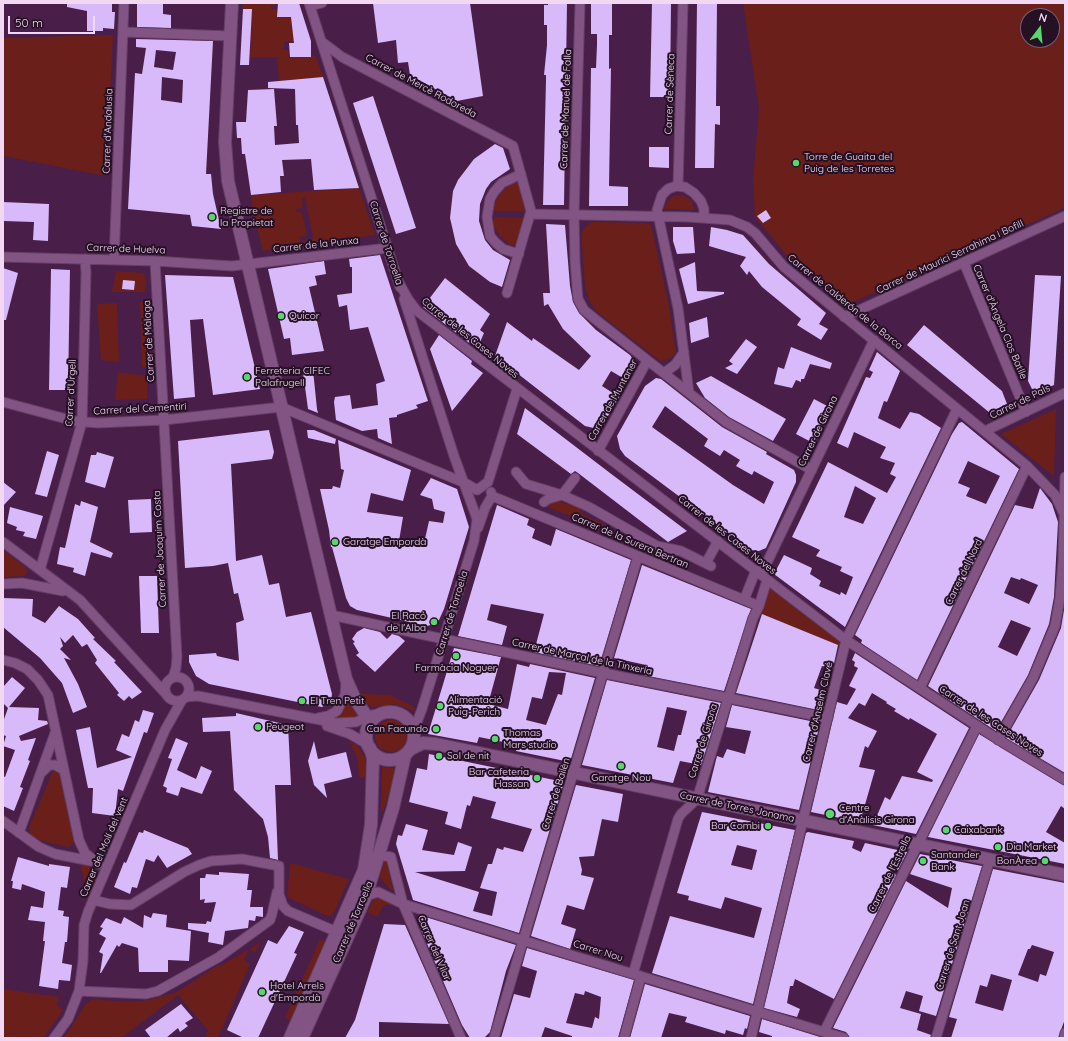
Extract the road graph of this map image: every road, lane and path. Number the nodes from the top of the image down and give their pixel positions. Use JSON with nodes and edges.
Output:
{"nodes":[{"id":1,"x":124,"y":3,"type":"edge"},
{"id":2,"x":232,"y":3,"type":"edge"},
{"id":3,"x":322,"y":3,"type":"edge"},
{"id":4,"x":580,"y":3,"type":"edge"},
{"id":5,"x":683,"y":3,"type":"edge"},
{"id":6,"x":310,"y":4,"type":"edge"},
{"id":7,"x":123,"y":32,"type":"junction"},
{"id":8,"x":230,"y":36,"type":"junction"},
{"id":9,"x":321,"y":41,"type":"junction"},
{"id":10,"x":521,"y":174,"type":"junction"},
{"id":11,"x":678,"y":186,"type":"junction"},
{"id":12,"x":530,"y":214,"type":"junction"},
{"id":13,"x":574,"y":215,"type":"junction"},
{"id":14,"x":658,"y":216,"type":"junction"},
{"id":15,"x":1065,"y":216,"type":"edge"},
{"id":16,"x":704,"y":218,"type":"junction"},
{"id":17,"x":388,"y":248,"type":"junction"},
{"id":18,"x":519,"y":254,"type":"junction"},
{"id":19,"x":3,"y":257,"type":"edge"},
{"id":20,"x":85,"y":259,"type":"junction"},
{"id":21,"x":114,"y":260,"type":"junction"},
{"id":22,"x":156,"y":261,"type":"junction"},
{"id":23,"x":247,"y":263,"type":"junction"},
{"id":24,"x":964,"y":263,"type":"junction"},
{"id":25,"x":398,"y":281,"type":"junction"},
{"id":26,"x":507,"y":293,"type":"dead end"},
{"id":27,"x":844,"y":317,"type":"junction"},
{"id":28,"x":874,"y":340,"type":"junction"},
{"id":29,"x":684,"y":352,"type":"junction"},
{"id":30,"x":647,"y":361,"type":"junction"},
{"id":31,"x":664,"y":373,"type":"junction"},
{"id":32,"x":517,"y":389,"type":"junction"},
{"id":33,"x":689,"y":393,"type":"junction"},
{"id":34,"x":1065,"y":393,"type":"edge"},
{"id":35,"x":3,"y":402,"type":"edge"},
{"id":36,"x":281,"y":407,"type":"junction"},
{"id":37,"x":958,"y":409,"type":"junction"},
{"id":38,"x":1026,"y":412,"type":"junction"},
{"id":39,"x":164,"y":420,"type":"junction"},
{"id":40,"x":82,"y":422,"type":"junction"},
{"id":41,"x":985,"y":431,"type":"junction"},
{"id":42,"x":598,"y":450,"type":"junction"},
{"id":43,"x":1028,"y":466,"type":"junction"},
{"id":44,"x":812,"y":470,"type":"junction"},
{"id":45,"x":516,"y":472,"type":"dead end"},
{"id":46,"x":1065,"y":477,"type":"edge"},
{"id":47,"x":575,"y":478,"type":"dead end"},
{"id":48,"x":488,"y":482,"type":"junction"},
{"id":49,"x":464,"y":483,"type":"junction"},
{"id":50,"x":562,"y":495,"type":"junction"},
{"id":51,"x":492,"y":496,"type":"junction"},
{"id":52,"x":544,"y":502,"type":"dead end"},
{"id":53,"x":1063,"y":512,"type":"junction"},
{"id":54,"x":474,"y":541,"type":"junction"},
{"id":55,"x":718,"y":541,"type":"junction"},
{"id":56,"x":3,"y":542,"type":"edge"},
{"id":57,"x":638,"y":556,"type":"junction"},
{"id":58,"x":31,"y":564,"type":"junction"},
{"id":59,"x":40,"y":570,"type":"junction"},
{"id":60,"x":761,"y":575,"type":"junction"},
{"id":61,"x":22,"y":583,"type":"junction"},
{"id":62,"x":3,"y":584,"type":"edge"},
{"id":63,"x":66,"y":591,"type":"junction"},
{"id":64,"x":1062,"y":595,"type":"edge"},
{"id":65,"x":744,"y":600,"type":"junction"},
{"id":66,"x":759,"y":606,"type":"junction"},
{"id":67,"x":331,"y":615,"type":"junction"},
{"id":68,"x":444,"y":638,"type":"junction"},
{"id":69,"x":846,"y":640,"type":"junction"},
{"id":70,"x":3,"y":660,"type":"edge"},
{"id":71,"x":603,"y":673,"type":"junction"},
{"id":72,"x":173,"y":677,"type":"junction"},
{"id":73,"x":156,"y":683,"type":"junction"},
{"id":74,"x":165,"y":684,"type":"junction"},
{"id":75,"x":347,"y":684,"type":"junction"},
{"id":76,"x":189,"y":686,"type":"junction"},
{"id":77,"x":920,"y":688,"type":"junction"},
{"id":78,"x":168,"y":696,"type":"junction"},
{"id":79,"x":198,"y":696,"type":"junction"},
{"id":80,"x":728,"y":698,"type":"junction"},
{"id":81,"x":184,"y":699,"type":"junction"},
{"id":82,"x":171,"y":716,"type":"junction"},
{"id":83,"x":828,"y":718,"type":"junction"},
{"id":84,"x":311,"y":719,"type":"junction"},
{"id":85,"x":368,"y":720,"type":"junction"},
{"id":86,"x":977,"y":726,"type":"junction"},
{"id":87,"x":56,"y":731,"type":"junction"},
{"id":88,"x":417,"y":736,"type":"junction"},
{"id":89,"x":998,"y":740,"type":"junction"},
{"id":90,"x":369,"y":746,"type":"junction"},
{"id":91,"x":408,"y":752,"type":"junction"},
{"id":92,"x":64,"y":770,"type":"junction"},
{"id":93,"x":42,"y":772,"type":"junction"},
{"id":94,"x":574,"y":774,"type":"junction"},
{"id":95,"x":1065,"y":780,"type":"edge"},
{"id":96,"x":697,"y":799,"type":"junction"},
{"id":97,"x":3,"y":821,"type":"edge"},
{"id":98,"x":803,"y":821,"type":"junction"},
{"id":99,"x":19,"y":833,"type":"junction"},
{"id":100,"x":79,"y":840,"type":"junction"},
{"id":101,"x":917,"y":844,"type":"junction"},
{"id":102,"x":55,"y":854,"type":"junction"},
{"id":103,"x":379,"y":855,"type":"junction"},
{"id":104,"x":990,"y":859,"type":"junction"},
{"id":105,"x":102,"y":867,"type":"junction"},
{"id":106,"x":1065,"y":875,"type":"edge"},
{"id":107,"x":278,"y":885,"type":"junction"},
{"id":108,"x":366,"y":896,"type":"junction"},
{"id":109,"x":93,"y":900,"type":"junction"},
{"id":110,"x":403,"y":904,"type":"junction"},
{"id":111,"x":292,"y":913,"type":"junction"},
{"id":112,"x":264,"y":924,"type":"junction"},
{"id":113,"x":337,"y":932,"type":"junction"},
{"id":114,"x":524,"y":940,"type":"junction"},
{"id":115,"x":637,"y":975,"type":"junction"},
{"id":116,"x":79,"y":991,"type":"junction"},
{"id":117,"x":757,"y":1012,"type":"junction"},
{"id":118,"x":824,"y":1032,"type":"junction"},
{"id":119,"x":1065,"y":1033,"type":"edge"},
{"id":120,"x":295,"y":1036,"type":"edge"},
{"id":121,"x":54,"y":1038,"type":"edge"},
{"id":122,"x":461,"y":1038,"type":"edge"},
{"id":123,"x":494,"y":1038,"type":"edge"},
{"id":124,"x":624,"y":1038,"type":"edge"},
{"id":125,"x":751,"y":1038,"type":"edge"},
{"id":126,"x":844,"y":1038,"type":"edge"},
{"id":127,"x":936,"y":1038,"type":"edge"},
{"id":128,"x":1064,"y":1038,"type":"edge"}],
"edges":[{"from":1,"to":7,"type":"street","name":"Carrer d'Andalusia"},
{"from":2,"to":8,"type":"street"},
{"from":3,"to":6,"type":"street"},
{"from":4,"to":13,"type":"street","name":"Carrer de Manuel de Falla"},
{"from":5,"to":11,"type":"street","name":"Carrer de Sèneca"},
{"from":6,"to":9,"type":"street","name":"Carrer de Torroella"},
{"from":7,"to":8,"type":"street"},
{"from":7,"to":21,"type":"street","name":"Carrer d'Andalusia"},
{"from":8,"to":23,"type":"street"},
{"from":9,"to":10,"type":"street","name":"Carrer de Mercè Rodoreda"},
{"from":9,"to":17,"type":"street","name":"Carrer de Torroella"},
{"from":10,"to":12,"type":"street"},
{"from":10,"to":18,"type":"street"},
{"from":11,"to":14,"type":"street"},
{"from":11,"to":16,"type":"street"},
{"from":12,"to":13,"type":"street","name":"Carrer de Calderón de la Barca"},
{"from":12,"to":18,"type":"street"},
{"from":13,"to":14,"type":"street","name":"Carrer de Calderón de la Barca"},
{"from":13,"to":30,"type":"street","name":"Carrer de Manuel de Falla"},
{"from":14,"to":16,"type":"street","name":"Carrer de Calderón de la Barca"},
{"from":14,"to":29,"type":"street"},
{"from":15,"to":24,"type":"street","name":"Carrer de Maurici Serrahima i Bofill"},
{"from":16,"to":27,"type":"street","name":"Carrer de Calderón de la Barca"},
{"from":17,"to":23,"type":"street","name":"Carrer de la Punxa"},
{"from":17,"to":25,"type":"street","name":"Carrer de Torroella"},
{"from":18,"to":26,"type":"street"},
{"from":19,"to":20,"type":"street","name":"Carrer de Huelva"},
{"from":20,"to":21,"type":"street","name":"Carrer de Huelva"},
{"from":20,"to":40,"type":"street","name":"Carrer d'Urgell"},
{"from":21,"to":22,"type":"street","name":"Carrer de Huelva"},
{"from":22,"to":23,"type":"street","name":"Carrer de Huelva"},
{"from":22,"to":39,"type":"street","name":"Carrer de Màlaga"},
{"from":23,"to":36,"type":"street"},
{"from":24,"to":27,"type":"street","name":"Carrer de Maurici Serrahima i Bofill"},
{"from":24,"to":38,"type":"street","name":"Carrer d'Àngela Clos Batlle"},
{"from":25,"to":32,"type":"street","name":"Carrer de les Cases Noves"},
{"from":25,"to":49,"type":"street","name":"Carrer de Torroella"},
{"from":27,"to":28,"type":"street","name":"Carrer de Calderón de la Barca"},
{"from":28,"to":37,"type":"street","name":"Carrer de Calderón de la Barca"},
{"from":28,"to":44,"type":"street","name":"Carrer de Girona"},
{"from":29,"to":31,"type":"street"},
{"from":29,"to":33,"type":"street"},
{"from":30,"to":31,"type":"street","name":"Carrer de Manuel de Falla"},
{"from":30,"to":42,"type":"street","name":"Carrer de Muntaner"},
{"from":31,"to":33,"type":"street","name":"Carrer de Manuel de Falla"},
{"from":32,"to":42,"type":"street","name":"Carrer de les Cases Noves"},
{"from":32,"to":48,"type":"street"},
{"from":33,"to":44,"type":"street","name":"Carrer de Manuel de Falla"},
{"from":34,"to":38,"type":"street","name":"Carrer de Pals"},
{"from":35,"to":40,"type":"street","name":"Carrer del Cementiri"},
{"from":36,"to":39,"type":"street","name":"Carrer del Cementiri"},
{"from":36,"to":49,"type":"street"},
{"from":36,"to":67,"type":"street"},
{"from":37,"to":41,"type":"street","name":"Carrer de Calderón de la Barca"},
{"from":37,"to":69,"type":"street","name":"Carrer d'Anselm Clavé"},
{"from":38,"to":41,"type":"street","name":"Carrer de Pals"},
{"from":39,"to":40,"type":"street","name":"Carrer del Cementiri"},
{"from":39,"to":72,"type":"street","name":"Carrer de Joaquim Costa"},
{"from":40,"to":59,"type":"street","name":"Carrer d'Urgell"},
{"from":41,"to":43,"type":"street","name":"Carrer de Calderón de la Barca"},
{"from":42,"to":55,"type":"street","name":"Carrer de les Cases Noves"},
{"from":43,"to":53,"type":"street","name":"Carrer de Calderón de la Barca"},
{"from":43,"to":77,"type":"street","name":"Carrer del Nord"},
{"from":44,"to":60,"type":"street","name":"Carrer de Girona"},
{"from":45,"to":50,"type":"street"},
{"from":46,"to":53,"type":"street"},
{"from":47,"to":50,"type":"street"},
{"from":48,"to":49,"type":"street"},
{"from":48,"to":51,"type":"street"},
{"from":49,"to":54,"type":"street","name":"Carrer de Torroella"},
{"from":50,"to":52,"type":"street"},
{"from":50,"to":55,"type":"street"},
{"from":51,"to":54,"type":"street","name":"Carrer de Torroella"},
{"from":51,"to":57,"type":"street","name":"Carrer de la Surera Bertran"},
{"from":53,"to":64,"type":"street"},
{"from":54,"to":68,"type":"street","name":"Carrer de Torroella"},
{"from":55,"to":60,"type":"street","name":"Carrer de les Cases Noves"},
{"from":56,"to":58,"type":"street"},
{"from":57,"to":65,"type":"street","name":"Carrer de la Surera Bertran"},
{"from":57,"to":71,"type":"street","name":"Carrer de Bailèn"},
{"from":58,"to":59,"type":"street"},
{"from":58,"to":61,"type":"street"},
{"from":59,"to":63,"type":"street"},
{"from":60,"to":65,"type":"street"},
{"from":60,"to":66,"type":"street","name":"Carrer de Girona"},
{"from":60,"to":69,"type":"street","name":"Carrer de les Cases Noves"},
{"from":61,"to":62,"type":"street"},
{"from":61,"to":63,"type":"street"},
{"from":63,"to":73,"type":"street"},
{"from":64,"to":89,"type":"street"},
{"from":65,"to":66,"type":"street","name":"Carrer de la Surera Bertran"},
{"from":66,"to":80,"type":"street","name":"Carrer de Girona"},
{"from":67,"to":68,"type":"street","name":"Carrer de Marçal de la Tinxeria"},
{"from":67,"to":75,"type":"street"},
{"from":68,"to":71,"type":"street","name":"Carrer de Marçal de la Tinxeria"},
{"from":68,"to":88,"type":"street","name":"Carrer de Torroella"},
{"from":69,"to":77,"type":"street","name":"Carrer de les Cases Noves"},
{"from":69,"to":83,"type":"street","name":"Carrer d'Anselm Clavé"},
{"from":70,"to":87,"type":"street"},
{"from":71,"to":80,"type":"street","name":"Carrer de Marçal de la Tinxeria"},
{"from":71,"to":94,"type":"street","name":"Carrer de Bailèn"},
{"from":72,"to":74,"type":"street"},
{"from":72,"to":76,"type":"street"},
{"from":73,"to":74,"type":"street"},
{"from":73,"to":78,"type":"street"},
{"from":74,"to":78,"type":"street"},
{"from":75,"to":84,"type":"street"},
{"from":75,"to":85,"type":"street"},
{"from":76,"to":79,"type":"street"},
{"from":76,"to":81,"type":"street"},
{"from":77,"to":86,"type":"street","name":"Carrer de les Cases Noves"},
{"from":78,"to":81,"type":"street"},
{"from":78,"to":82,"type":"street","name":"Carrer del Molí del vent"},
{"from":79,"to":81,"type":"street"},
{"from":79,"to":84,"type":"street"},
{"from":80,"to":83,"type":"street","name":"Carrer de Marçal de la Tinxeria"},
{"from":80,"to":96,"type":"street","name":"Carrer de Girona"},
{"from":81,"to":82,"type":"street","name":"Carrer del Molí del vent"},
{"from":82,"to":105,"type":"street","name":"Carrer del Molí del vent"},
{"from":83,"to":98,"type":"street","name":"Carrer d'Anselm Clavé"},
{"from":84,"to":85,"type":"street"},
{"from":84,"to":90,"type":"street"},
{"from":85,"to":88,"type":"street"},
{"from":85,"to":90,"type":"street"},
{"from":86,"to":89,"type":"street","name":"Carrer de les Cases Noves"},
{"from":86,"to":101,"type":"street","name":"Carrer de l'Estrella"},
{"from":87,"to":92,"type":"street"},
{"from":87,"to":93,"type":"street"},
{"from":88,"to":91,"type":"street"},
{"from":88,"to":94,"type":"street","name":"Carrer de Torres Jonama"},
{"from":89,"to":95,"type":"street","name":"Carrer de les Cases Noves"},
{"from":90,"to":91,"type":"street"},
{"from":90,"to":113,"type":"street"},
{"from":91,"to":103,"type":"street","name":"Carrer de Torroella"},
{"from":92,"to":93,"type":"street"},
{"from":92,"to":100,"type":"street"},
{"from":93,"to":99,"type":"street"},
{"from":94,"to":96,"type":"street","name":"Carrer de Torres Jonama"},
{"from":94,"to":114,"type":"street","name":"Carrer de Bailèn"},
{"from":96,"to":98,"type":"street","name":"Carrer de Torres Jonama"},
{"from":96,"to":115,"type":"street","name":"Carrer de Girona"},
{"from":97,"to":99,"type":"street"},
{"from":98,"to":101,"type":"street","name":"Carrer de Torres Jonama"},
{"from":98,"to":117,"type":"street","name":"Carrer d'Anselm Clavé"},
{"from":99,"to":102,"type":"street"},
{"from":100,"to":102,"type":"street"},
{"from":100,"to":105,"type":"street"},
{"from":101,"to":104,"type":"street","name":"Carrer de Torres Jonama"},
{"from":101,"to":118,"type":"street","name":"Carrer de l'Estrella"},
{"from":102,"to":105,"type":"street"},
{"from":103,"to":108,"type":"street","name":"Carrer de Torroella"},
{"from":103,"to":110,"type":"street"},
{"from":104,"to":106,"type":"street","name":"Carrer de Torres Jonama"},
{"from":104,"to":127,"type":"street","name":"Carrer de Sant Joan"},
{"from":105,"to":109,"type":"street","name":"Carrer del Molí del vent"},
{"from":107,"to":109,"type":"street"},
{"from":107,"to":111,"type":"street"},
{"from":107,"to":112,"type":"street"},
{"from":108,"to":110,"type":"street"},
{"from":108,"to":120,"type":"street","name":"Carrer de Torroella"},
{"from":109,"to":116,"type":"street","name":"Carrer del Molí del vent"},
{"from":110,"to":114,"type":"street","name":"Carrer Nou"},
{"from":110,"to":122,"type":"street","name":"Carrer del Vilar"},
{"from":111,"to":112,"type":"street"},
{"from":111,"to":113,"type":"street"},
{"from":112,"to":116,"type":"street"},
{"from":113,"to":120,"type":"street"},
{"from":114,"to":115,"type":"street","name":"Carrer Nou"},
{"from":114,"to":123,"type":"street","name":"Carrer de Bailèn"},
{"from":115,"to":117,"type":"street","name":"Carrer Nou"},
{"from":115,"to":124,"type":"street","name":"Carrer de Girona"},
{"from":116,"to":121,"type":"street","name":"Carrer del Molí del vent"},
{"from":117,"to":118,"type":"street","name":"Carrer Nou"},
{"from":117,"to":125,"type":"street","name":"Carrer d'Anselm Clavé"},
{"from":118,"to":126,"type":"street","name":"Carrer Nou"},
{"from":119,"to":128,"type":"street"}]}
